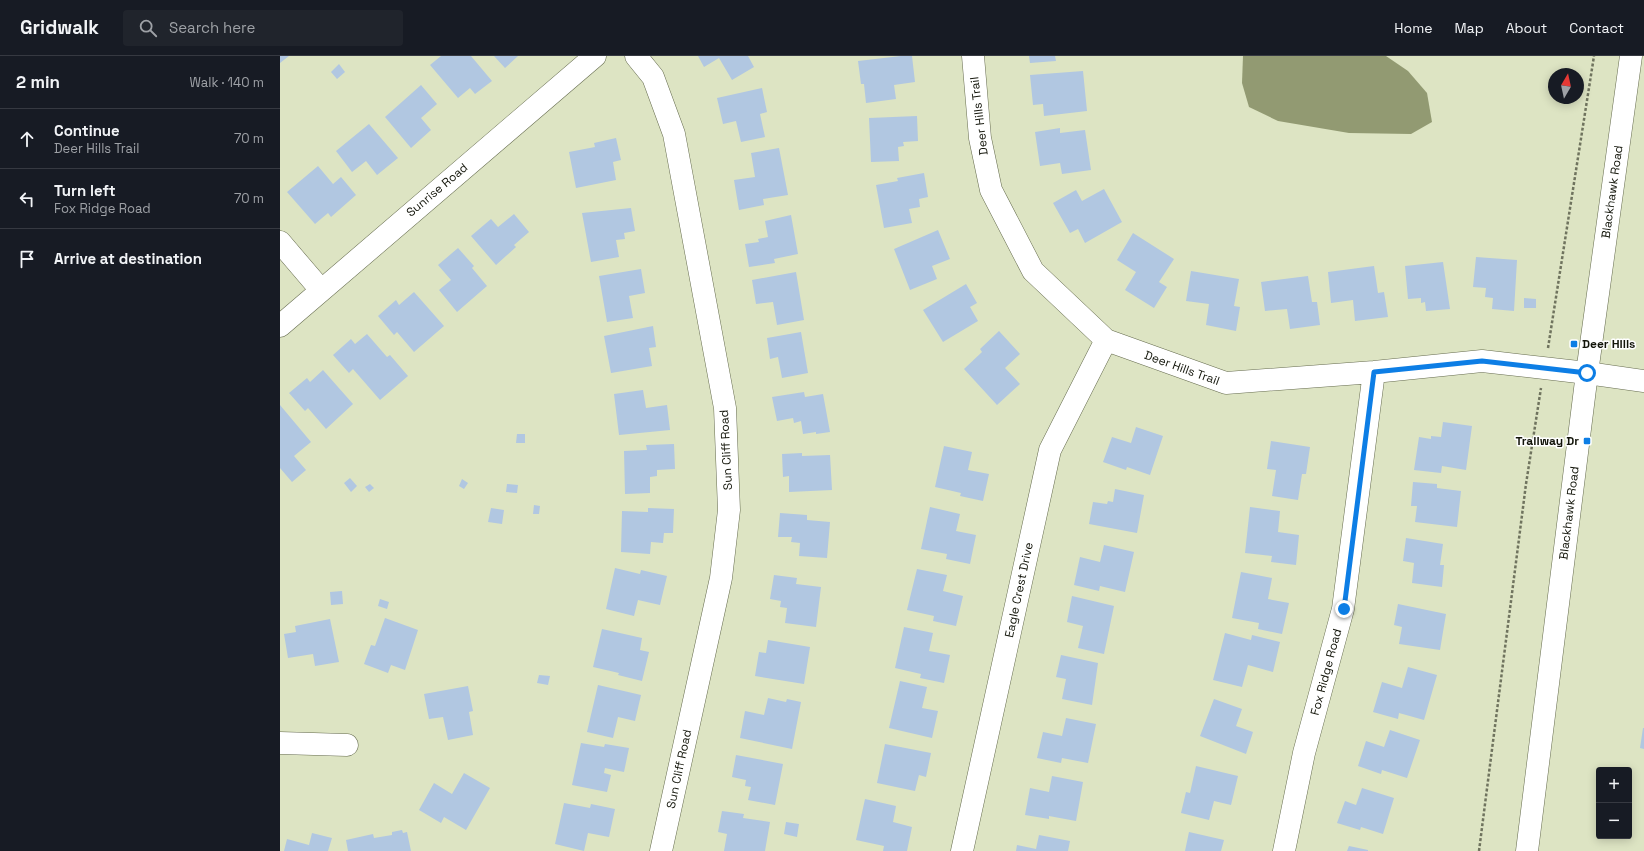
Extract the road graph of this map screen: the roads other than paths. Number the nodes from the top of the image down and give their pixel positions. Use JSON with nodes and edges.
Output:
{"nodes":[{"id":1,"x":595,"y":56,"type":"edge"},
{"id":2,"x":636,"y":56,"type":"edge"},
{"id":3,"x":973,"y":56,"type":"edge"},
{"id":4,"x":1630,"y":56,"type":"edge"},
{"id":5,"x":280,"y":242,"type":"edge"},
{"id":6,"x":321,"y":290,"type":"junction"},
{"id":7,"x":280,"y":326,"type":"edge"},
{"id":8,"x":1106,"y":340,"type":"junction"},
{"id":9,"x":1374,"y":372,"type":"junction"},
{"id":10,"x":1587,"y":373,"type":"junction"},
{"id":11,"x":1644,"y":381,"type":"edge"},
{"id":12,"x":280,"y":743,"type":"edge"},
{"id":13,"x":347,"y":746,"type":"dead end"},
{"id":14,"x":661,"y":851,"type":"edge"},
{"id":15,"x":962,"y":851,"type":"edge"},
{"id":16,"x":1284,"y":851,"type":"edge"},
{"id":17,"x":1527,"y":851,"type":"edge"}],
"edges":[{"from":1,"to":6,"type":"street","name":"Sunrise Road"},
{"from":2,"to":14,"type":"street","name":"Sun Cliff Road"},
{"from":3,"to":8,"type":"street","name":"Deer Hills Trail"},
{"from":4,"to":10,"type":"street","name":"Blackhawk Road"},
{"from":5,"to":6,"type":"street"},
{"from":6,"to":7,"type":"street","name":"Sunrise Road"},
{"from":8,"to":9,"type":"street","name":"Deer Hills Trail"},
{"from":8,"to":15,"type":"street","name":"Eagle Crest Drive"},
{"from":9,"to":10,"type":"street","name":"Deer Hills Trail"},
{"from":9,"to":16,"type":"street","name":"Fox Ridge Road"},
{"from":10,"to":11,"type":"street","name":"Deer Hills Trail"},
{"from":10,"to":17,"type":"street","name":"Blackhawk Road"},
{"from":12,"to":13,"type":"street"}]}
